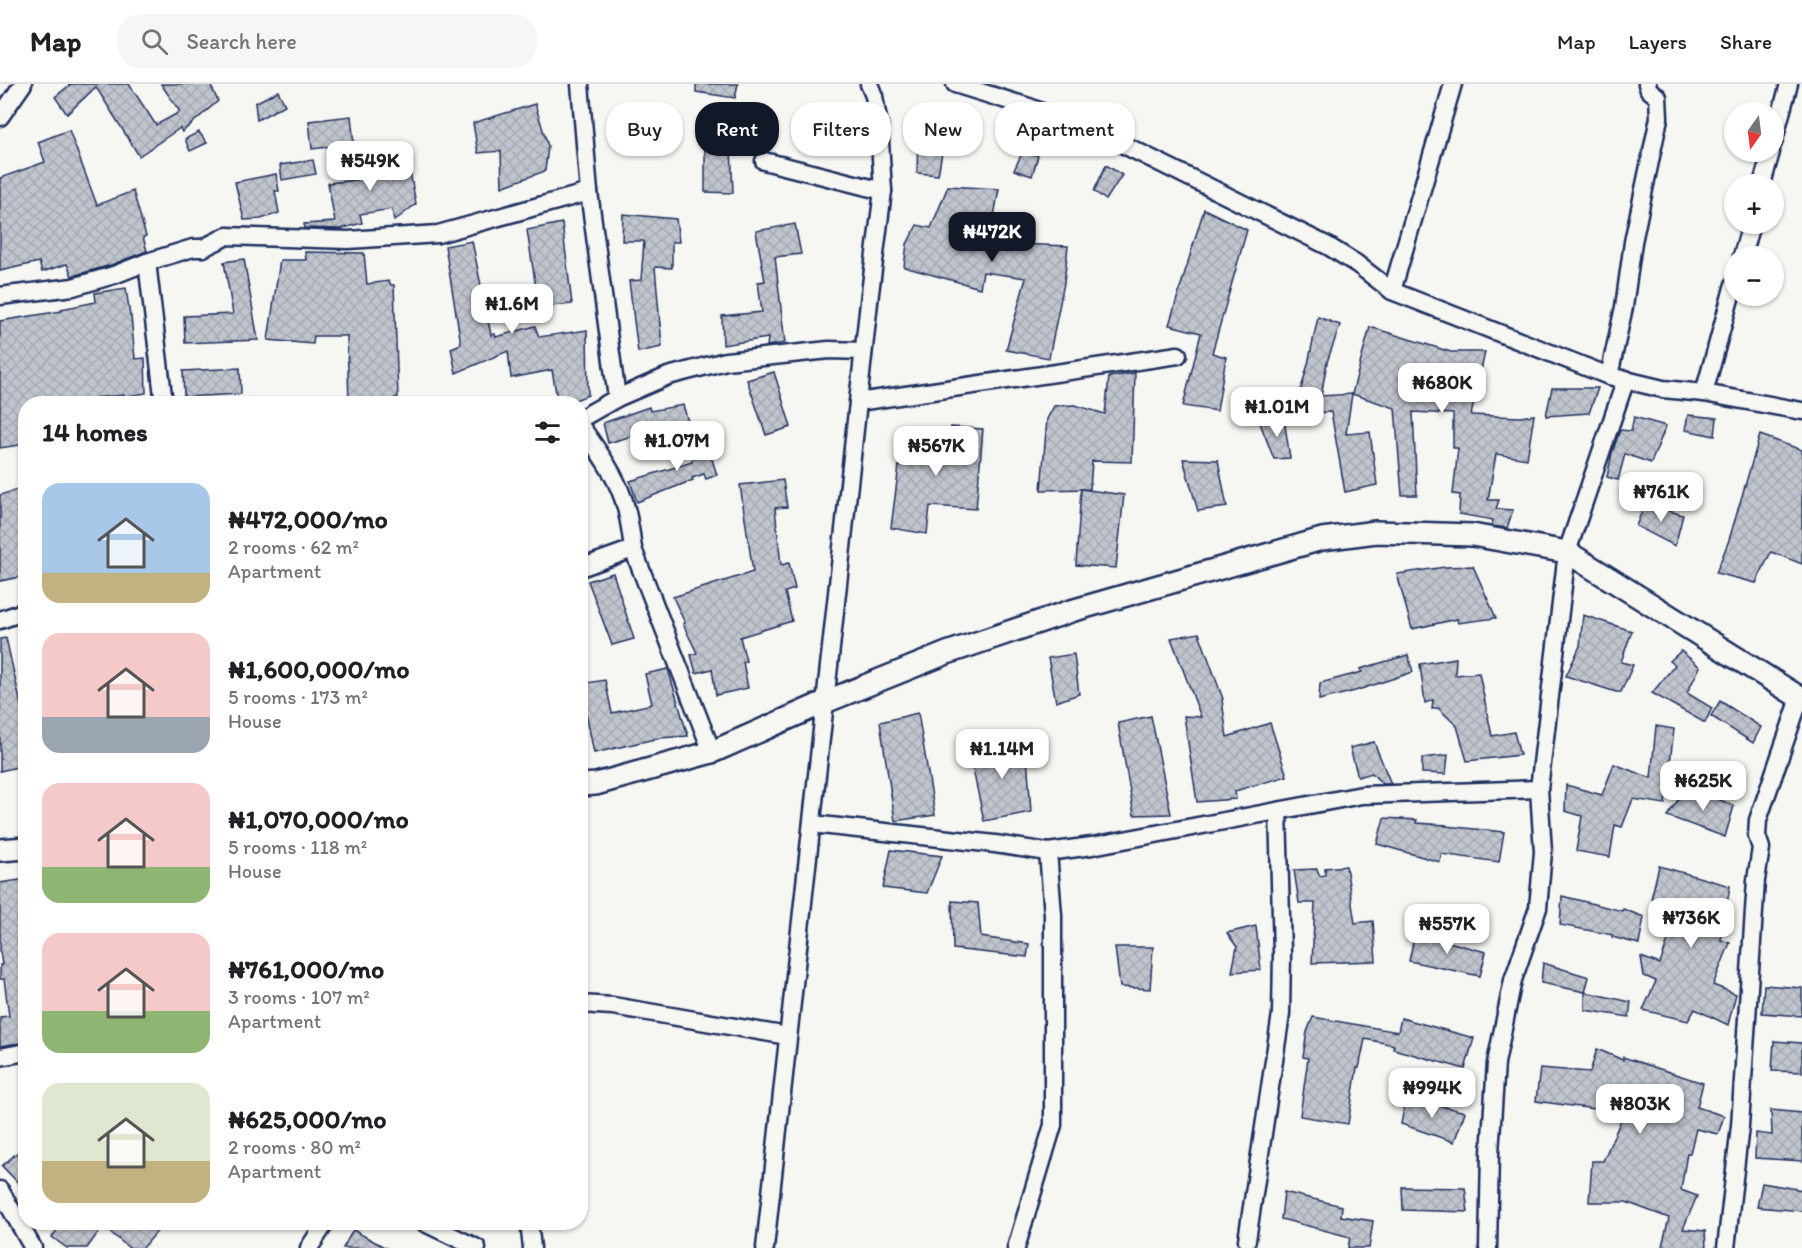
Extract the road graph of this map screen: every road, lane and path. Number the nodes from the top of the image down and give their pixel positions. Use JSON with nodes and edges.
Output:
{"nodes":[{"id":1,"x":23,"y":84,"type":"edge"},
{"id":2,"x":580,"y":84,"type":"edge"},
{"id":3,"x":868,"y":84,"type":"edge"},
{"id":4,"x":955,"y":84,"type":"edge"},
{"id":5,"x":1453,"y":84,"type":"edge"},
{"id":6,"x":1647,"y":84,"type":"edge"},
{"id":7,"x":1789,"y":84,"type":"edge"},
{"id":8,"x":1784,"y":102,"type":"edge"},
{"id":9,"x":0,"y":117,"type":"edge"},
{"id":10,"x":764,"y":161,"type":"dead end"},
{"id":11,"x":883,"y":191,"type":"junction"},
{"id":12,"x":589,"y":192,"type":"junction"},
{"id":13,"x":147,"y":262,"type":"junction"},
{"id":14,"x":1392,"y":291,"type":"junction"},
{"id":15,"x":0,"y":296,"type":"edge"},
{"id":16,"x":1728,"y":306,"type":"edge"},
{"id":17,"x":863,"y":351,"type":"junction"},
{"id":18,"x":1178,"y":355,"type":"dead end"},
{"id":19,"x":1618,"y":377,"type":"junction"},
{"id":20,"x":1704,"y":393,"type":"junction"},
{"id":21,"x":163,"y":396,"type":"edge"},
{"id":22,"x":617,"y":398,"type":"junction"},
{"id":23,"x":858,"y":402,"type":"junction"},
{"id":24,"x":1802,"y":411,"type":"edge"},
{"id":25,"x":588,"y":414,"type":"edge"},
{"id":26,"x":588,"y":437,"type":"edge"},
{"id":27,"x":633,"y":549,"type":"junction"},
{"id":28,"x":1567,"y":552,"type":"junction"},
{"id":29,"x":588,"y":565,"type":"edge"},
{"id":30,"x":18,"y":614,"type":"edge"},
{"id":31,"x":0,"y":620,"type":"edge"},
{"id":32,"x":1801,"y":698,"type":"edge"},
{"id":33,"x":825,"y":702,"type":"junction"},
{"id":34,"x":712,"y":752,"type":"junction"},
{"id":35,"x":588,"y":784,"type":"edge"},
{"id":36,"x":1539,"y":789,"type":"junction"},
{"id":37,"x":1278,"y":811,"type":"junction"},
{"id":38,"x":812,"y":824,"type":"junction"},
{"id":39,"x":18,"y":849,"type":"edge"},
{"id":40,"x":0,"y":850,"type":"edge"},
{"id":41,"x":1048,"y":852,"type":"junction"},
{"id":42,"x":588,"y":1004,"type":"edge"},
{"id":43,"x":788,"y":1036,"type":"junction"},
{"id":44,"x":18,"y":1054,"type":"edge"},
{"id":45,"x":0,"y":1057,"type":"edge"},
{"id":46,"x":0,"y":1190,"type":"edge"},
{"id":47,"x":18,"y":1222,"type":"edge"},
{"id":48,"x":23,"y":1230,"type":"edge"},
{"id":49,"x":321,"y":1230,"type":"edge"},
{"id":50,"x":440,"y":1230,"type":"edge"},
{"id":51,"x":530,"y":1230,"type":"edge"},
{"id":52,"x":1248,"y":1240,"type":"dead end"},
{"id":53,"x":33,"y":1248,"type":"edge"},
{"id":54,"x":309,"y":1248,"type":"edge"},
{"id":55,"x":477,"y":1248,"type":"edge"},
{"id":56,"x":532,"y":1248,"type":"edge"},
{"id":57,"x":765,"y":1248,"type":"edge"},
{"id":58,"x":1016,"y":1248,"type":"edge"},
{"id":59,"x":1488,"y":1248,"type":"edge"},
{"id":60,"x":1726,"y":1248,"type":"edge"}],
"edges":[{"from":1,"to":9,"type":"street"},
{"from":2,"to":12,"type":"street"},
{"from":3,"to":11,"type":"street"},
{"from":4,"to":14,"type":"street"},
{"from":5,"to":14,"type":"street"},
{"from":6,"to":19,"type":"street"},
{"from":7,"to":8,"type":"street"},
{"from":10,"to":11,"type":"street"},
{"from":11,"to":17,"type":"street"},
{"from":12,"to":13,"type":"street"},
{"from":12,"to":22,"type":"street"},
{"from":13,"to":15,"type":"street"},
{"from":13,"to":21,"type":"street"},
{"from":14,"to":19,"type":"street"},
{"from":16,"to":20,"type":"street"},
{"from":17,"to":22,"type":"street"},
{"from":17,"to":23,"type":"street"},
{"from":18,"to":23,"type":"street"},
{"from":19,"to":20,"type":"street"},
{"from":19,"to":28,"type":"street"},
{"from":20,"to":24,"type":"street"},
{"from":22,"to":25,"type":"street"},
{"from":23,"to":33,"type":"street"},
{"from":26,"to":27,"type":"street"},
{"from":27,"to":29,"type":"street"},
{"from":27,"to":34,"type":"street"},
{"from":28,"to":32,"type":"street"},
{"from":28,"to":33,"type":"street"},
{"from":28,"to":36,"type":"street"},
{"from":30,"to":31,"type":"street"},
{"from":32,"to":60,"type":"street"},
{"from":33,"to":34,"type":"street"},
{"from":33,"to":38,"type":"street"},
{"from":34,"to":35,"type":"street"},
{"from":36,"to":37,"type":"street"},
{"from":36,"to":59,"type":"street"},
{"from":37,"to":41,"type":"street"},
{"from":37,"to":52,"type":"street"},
{"from":38,"to":41,"type":"street"},
{"from":38,"to":43,"type":"street"},
{"from":39,"to":40,"type":"street"},
{"from":41,"to":58,"type":"street"},
{"from":42,"to":43,"type":"street"},
{"from":43,"to":57,"type":"street"},
{"from":44,"to":45,"type":"street"},
{"from":46,"to":47,"type":"street"},
{"from":48,"to":53,"type":"street"},
{"from":49,"to":54,"type":"street"},
{"from":50,"to":55,"type":"street"},
{"from":51,"to":56,"type":"street"}]}
